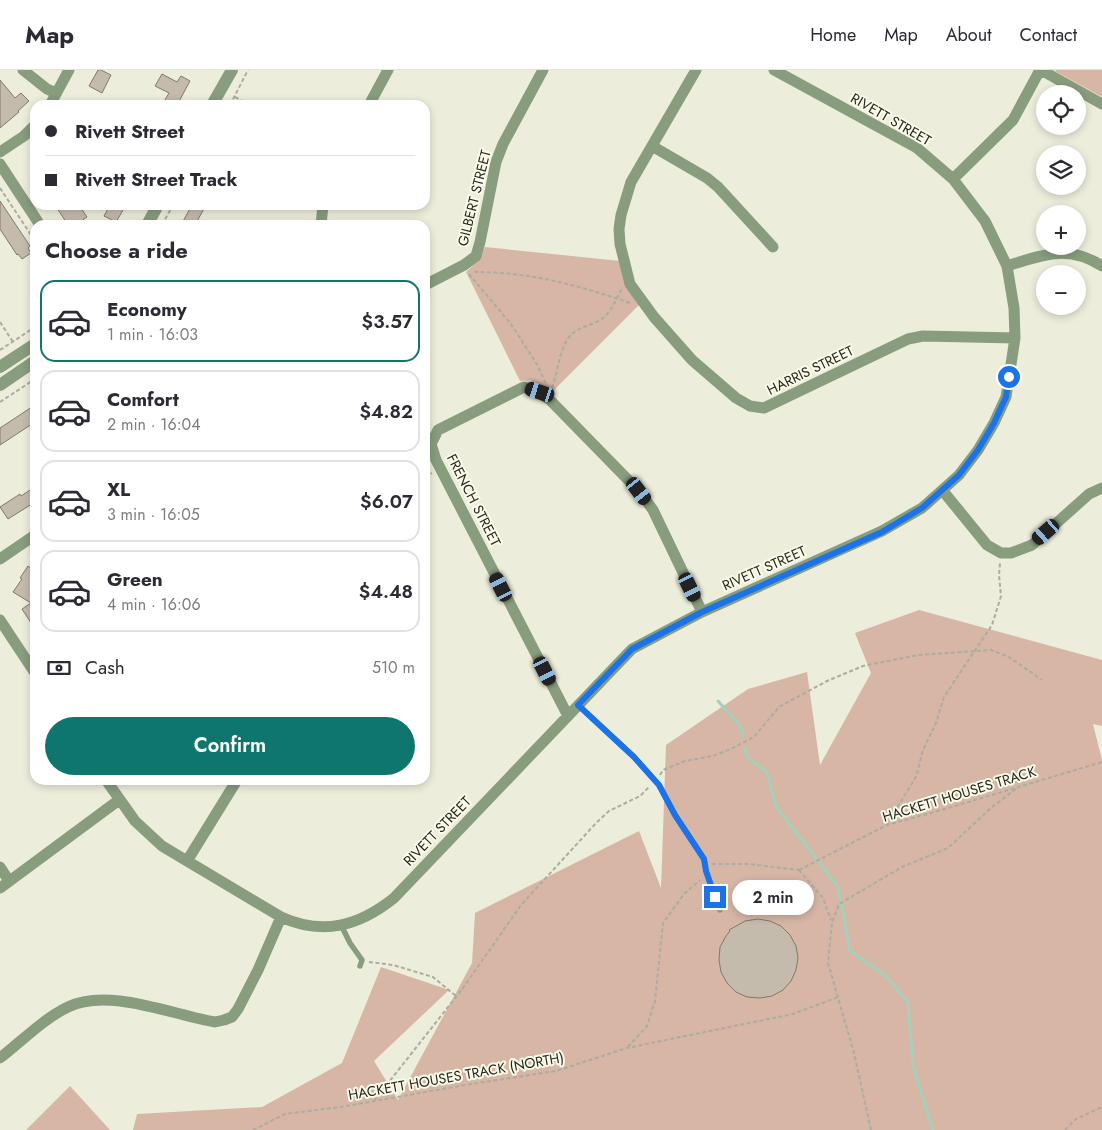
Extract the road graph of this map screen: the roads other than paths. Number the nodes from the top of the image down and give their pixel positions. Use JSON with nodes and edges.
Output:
{"nodes":[{"id":1,"x":24,"y":70,"type":"edge"},
{"id":2,"x":69,"y":70,"type":"edge"},
{"id":3,"x":232,"y":70,"type":"edge"},
{"id":4,"x":388,"y":70,"type":"edge"},
{"id":5,"x":543,"y":70,"type":"edge"},
{"id":6,"x":696,"y":70,"type":"edge"},
{"id":7,"x":774,"y":70,"type":"edge"},
{"id":8,"x":1040,"y":70,"type":"edge"},
{"id":9,"x":56,"y":93,"type":"junction"},
{"id":10,"x":52,"y":100,"type":"edge"},
{"id":11,"x":215,"y":100,"type":"edge"},
{"id":12,"x":372,"y":100,"type":"edge"},
{"id":13,"x":1102,"y":104,"type":"edge"},
{"id":14,"x":30,"y":130,"type":"edge"},
{"id":15,"x":652,"y":146,"type":"junction"},
{"id":16,"x":0,"y":152,"type":"edge"},
{"id":17,"x":0,"y":164,"type":"edge"},
{"id":18,"x":953,"y":179,"type":"junction"},
{"id":19,"x":30,"y":210,"type":"edge"},
{"id":20,"x":772,"y":247,"type":"dead end"},
{"id":21,"x":1007,"y":266,"type":"junction"},
{"id":22,"x":1102,"y":266,"type":"edge"},
{"id":23,"x":430,"y":282,"type":"edge"},
{"id":24,"x":1015,"y":338,"type":"junction"},
{"id":25,"x":30,"y":347,"type":"edge"},
{"id":26,"x":2,"y":362,"type":"edge"},
{"id":27,"x":30,"y":365,"type":"edge"},
{"id":28,"x":0,"y":385,"type":"edge"},
{"id":29,"x":1102,"y":488,"type":"edge"},
{"id":30,"x":943,"y":491,"type":"junction"},
{"id":31,"x":30,"y":538,"type":"edge"},
{"id":32,"x":0,"y":559,"type":"edge"},
{"id":33,"x":702,"y":612,"type":"junction"},
{"id":34,"x":0,"y":620,"type":"edge"},
{"id":35,"x":30,"y":665,"type":"edge"},
{"id":36,"x":578,"y":705,"type":"junction"},
{"id":37,"x":568,"y":716,"type":"junction"},
{"id":38,"x":109,"y":785,"type":"edge"},
{"id":39,"x":234,"y":785,"type":"edge"},
{"id":40,"x":119,"y":800,"type":"junction"},
{"id":41,"x":187,"y":861,"type":"junction"},
{"id":42,"x":0,"y":867,"type":"edge"},
{"id":43,"x":5,"y":885,"type":"edge"},
{"id":44,"x":720,"y":910,"type":"dead end"},
{"id":45,"x":281,"y":917,"type":"junction"},
{"id":46,"x":342,"y":925,"type":"junction"},
{"id":47,"x":361,"y":963,"type":"road end"},
{"id":48,"x":0,"y":1058,"type":"edge"}],
"edges":[{"from":1,"to":9,"type":"street"},
{"from":2,"to":9,"type":"street"},
{"from":3,"to":11,"type":"street"},
{"from":4,"to":12,"type":"street"},
{"from":5,"to":23,"type":"street","name":"GILBERT STREET"},
{"from":6,"to":15,"type":"street","name":"HARRIS STREET"},
{"from":7,"to":18,"type":"street","name":"RIVETT STREET"},
{"from":8,"to":13,"type":"street"},
{"from":8,"to":18,"type":"street"},
{"from":9,"to":10,"type":"street"},
{"from":14,"to":16,"type":"street"},
{"from":15,"to":20,"type":"street"},
{"from":15,"to":24,"type":"street","name":"HARRIS STREET"},
{"from":17,"to":19,"type":"street"},
{"from":18,"to":21,"type":"street","name":"RIVETT STREET"},
{"from":21,"to":22,"type":"street"},
{"from":21,"to":24,"type":"street","name":"RIVETT STREET"},
{"from":24,"to":30,"type":"street","name":"RIVETT STREET"},
{"from":25,"to":26,"type":"street"},
{"from":27,"to":28,"type":"street"},
{"from":29,"to":30,"type":"street"},
{"from":30,"to":33,"type":"street","name":"RIVETT STREET"},
{"from":31,"to":32,"type":"street"},
{"from":33,"to":36,"type":"street","name":"RIVETT STREET"},
{"from":33,"to":37,"type":"street","name":"FRENCH STREET"},
{"from":34,"to":35,"type":"street"},
{"from":36,"to":37,"type":"street","name":"RIVETT STREET"},
{"from":36,"to":44,"type":"lane"},
{"from":37,"to":46,"type":"street","name":"RIVETT STREET"},
{"from":38,"to":40,"type":"street","name":"RIVETT STREET"},
{"from":39,"to":41,"type":"street"},
{"from":40,"to":41,"type":"street","name":"RIVETT STREET"},
{"from":40,"to":43,"type":"street"},
{"from":41,"to":45,"type":"street","name":"RIVETT STREET"},
{"from":42,"to":43,"type":"street"},
{"from":45,"to":46,"type":"street","name":"RIVETT STREET"},
{"from":45,"to":48,"type":"street"},
{"from":46,"to":47,"type":"lane"}]}
